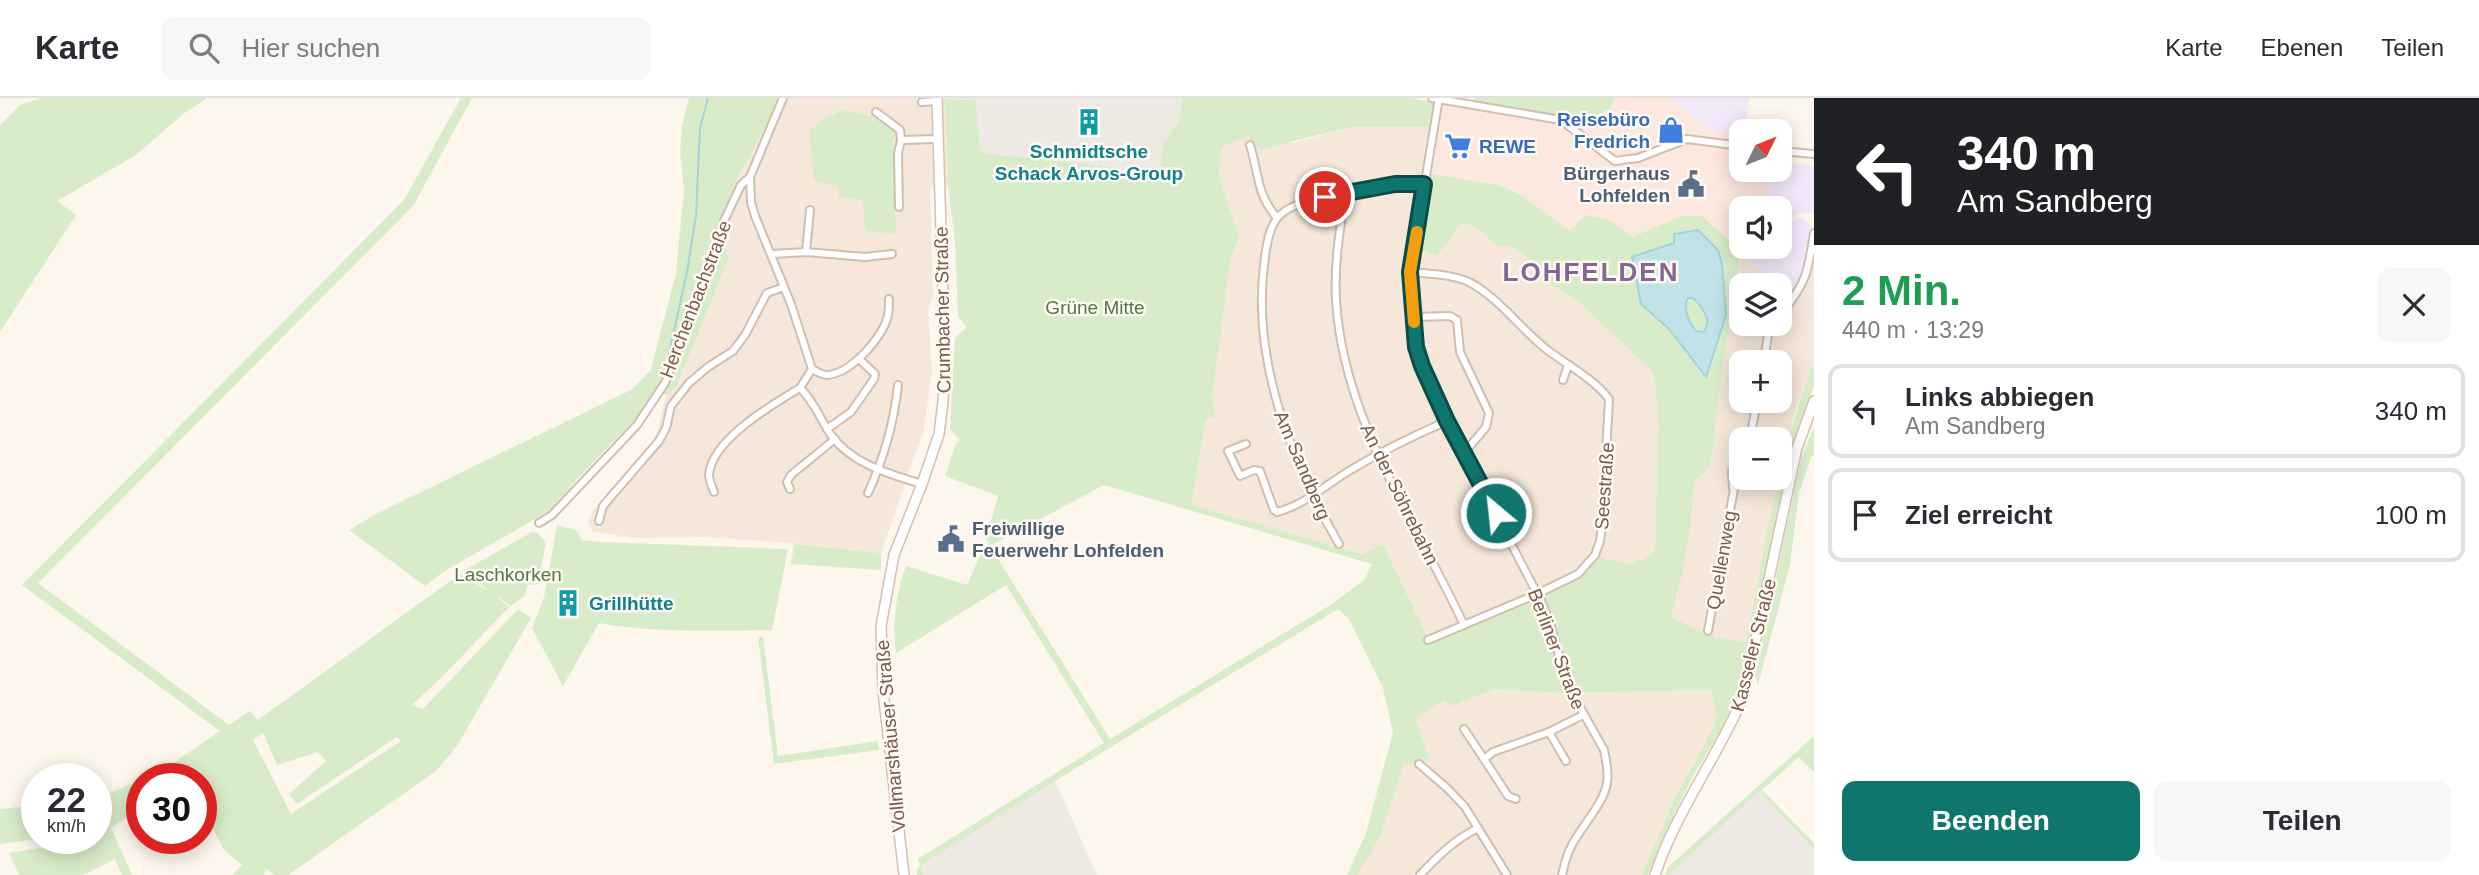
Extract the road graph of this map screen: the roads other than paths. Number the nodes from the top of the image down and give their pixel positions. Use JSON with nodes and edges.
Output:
{"nodes":[{"id":1,"x":783,"y":98,"type":"edge"},
{"id":2,"x":1437,"y":98,"type":"edge"},
{"id":3,"x":937,"y":99,"type":"edge"},
{"id":4,"x":922,"y":102,"type":"dead end"},
{"id":5,"x":876,"y":112,"type":"dead end"},
{"id":6,"x":938,"y":139,"type":"junction"},
{"id":7,"x":901,"y":140,"type":"junction"},
{"id":8,"x":1729,"y":144,"type":"edge"},
{"id":9,"x":1250,"y":145,"type":"dead end"},
{"id":10,"x":1792,"y":152,"type":"edge"},
{"id":11,"x":1814,"y":155,"type":"edge"},
{"id":12,"x":750,"y":177,"type":"junction"},
{"id":13,"x":1424,"y":184,"type":"junction"},
{"id":14,"x":1345,"y":194,"type":"junction"},
{"id":15,"x":899,"y":207,"type":"dead end"},
{"id":16,"x":810,"y":210,"type":"dead end"},
{"id":17,"x":1277,"y":218,"type":"junction"},
{"id":18,"x":1814,"y":233,"type":"edge"},
{"id":19,"x":806,"y":252,"type":"junction"},
{"id":20,"x":772,"y":254,"type":"junction"},
{"id":21,"x":892,"y":254,"type":"dead end"},
{"id":22,"x":1410,"y":272,"type":"junction"},
{"id":23,"x":784,"y":287,"type":"junction"},
{"id":24,"x":889,"y":299,"type":"dead end"},
{"id":25,"x":1792,"y":302,"type":"edge"},
{"id":26,"x":1413,"y":317,"type":"junction"},
{"id":27,"x":859,"y":359,"type":"junction"},
{"id":28,"x":1568,"y":365,"type":"junction"},
{"id":29,"x":812,"y":369,"type":"junction"},
{"id":30,"x":1563,"y":380,"type":"dead end"},
{"id":31,"x":898,"y":385,"type":"dead end"},
{"id":32,"x":800,"y":388,"type":"junction"},
{"id":33,"x":1814,"y":401,"type":"edge"},
{"id":34,"x":1447,"y":421,"type":"junction"},
{"id":35,"x":827,"y":429,"type":"junction"},
{"id":36,"x":835,"y":439,"type":"junction"},
{"id":37,"x":1246,"y":444,"type":"dead end"},
{"id":38,"x":1464,"y":453,"type":"junction"},
{"id":39,"x":1377,"y":454,"type":"junction"},
{"id":40,"x":879,"y":470,"type":"junction"},
{"id":41,"x":922,"y":484,"type":"junction"},
{"id":42,"x":790,"y":489,"type":"dead end"},
{"id":43,"x":1734,"y":490,"type":"edge"},
{"id":44,"x":714,"y":492,"type":"dead end"},
{"id":45,"x":868,"y":493,"type":"dead end"},
{"id":46,"x":1312,"y":495,"type":"junction"},
{"id":47,"x":599,"y":521,"type":"dead end"},
{"id":48,"x":539,"y":523,"type":"dead end"},
{"id":49,"x":1339,"y":544,"type":"dead end"},
{"id":50,"x":894,"y":555,"type":"joint"},
{"id":51,"x":1537,"y":594,"type":"junction"},
{"id":52,"x":1464,"y":625,"type":"junction"},
{"id":53,"x":1709,"y":631,"type":"dead end"},
{"id":54,"x":1428,"y":639,"type":"dead end"},
{"id":55,"x":1583,"y":715,"type":"junction"},
{"id":56,"x":1464,"y":729,"type":"dead end"},
{"id":57,"x":1549,"y":733,"type":"junction"},
{"id":58,"x":1484,"y":759,"type":"junction"},
{"id":59,"x":1566,"y":761,"type":"dead end"},
{"id":60,"x":1419,"y":764,"type":"dead end"},
{"id":61,"x":1516,"y":799,"type":"dead end"},
{"id":62,"x":1478,"y":828,"type":"junction"},
{"id":63,"x":904,"y":875,"type":"edge"},
{"id":64,"x":1420,"y":875,"type":"edge"},
{"id":65,"x":1507,"y":875,"type":"edge"},
{"id":66,"x":1562,"y":875,"type":"edge"},
{"id":67,"x":1655,"y":875,"type":"edge"}],
"edges":[{"from":1,"to":12,"type":"street","name":"Herchenbachstraße"},
{"from":2,"to":8,"type":"street"},
{"from":2,"to":13,"type":"street","name":"Berliner Straße"},
{"from":3,"to":4,"type":"street"},
{"from":3,"to":6,"type":"main road","name":"Crumbacher Straße"},
{"from":5,"to":7,"type":"street"},
{"from":6,"to":7,"type":"street"},
{"from":6,"to":41,"type":"main road","name":"Crumbacher Straße"},
{"from":7,"to":15,"type":"street"},
{"from":9,"to":17,"type":"street"},
{"from":10,"to":11,"type":"street"},
{"from":12,"to":20,"type":"street"},
{"from":12,"to":48,"type":"street","name":"Herchenbachstraße"},
{"from":13,"to":14,"type":"street"},
{"from":13,"to":22,"type":"street","name":"Berliner Straße"},
{"from":14,"to":17,"type":"street"},
{"from":14,"to":39,"type":"street","name":"An der Söhrebahn"},
{"from":16,"to":19,"type":"street"},
{"from":17,"to":46,"type":"street","name":"Am Sandberg"},
{"from":18,"to":25,"type":"street"},
{"from":19,"to":20,"type":"street"},
{"from":19,"to":21,"type":"street"},
{"from":20,"to":23,"type":"street"},
{"from":22,"to":26,"type":"street","name":"Berliner Straße"},
{"from":22,"to":28,"type":"street","name":"Seestraße"},
{"from":23,"to":29,"type":"street"},
{"from":23,"to":47,"type":"street"},
{"from":24,"to":27,"type":"street"},
{"from":26,"to":34,"type":"street","name":"Berliner Straße"},
{"from":26,"to":38,"type":"street"},
{"from":27,"to":29,"type":"street"},
{"from":27,"to":35,"type":"street"},
{"from":28,"to":30,"type":"street"},
{"from":28,"to":51,"type":"street","name":"Seestraße"},
{"from":29,"to":32,"type":"street"},
{"from":31,"to":40,"type":"street"},
{"from":32,"to":35,"type":"street"},
{"from":32,"to":44,"type":"street"},
{"from":33,"to":67,"type":"main road","name":"Kasseler Straße"},
{"from":34,"to":38,"type":"street","name":"Berliner Straße"},
{"from":34,"to":39,"type":"street"},
{"from":35,"to":36,"type":"street"},
{"from":36,"to":40,"type":"street"},
{"from":36,"to":42,"type":"street"},
{"from":37,"to":46,"type":"street"},
{"from":38,"to":51,"type":"street","name":"Berliner Straße"},
{"from":39,"to":46,"type":"street"},
{"from":39,"to":52,"type":"street","name":"An der Söhrebahn"},
{"from":40,"to":41,"type":"street"},
{"from":40,"to":45,"type":"street"},
{"from":41,"to":50,"type":"main road","name":"Crumbacher Straße"},
{"from":43,"to":53,"type":"street","name":"Quellenweg"},
{"from":46,"to":49,"type":"street","name":"Am Sandberg"},
{"from":50,"to":63,"type":"main road","name":"Vollmarshäuser Straße"},
{"from":51,"to":52,"type":"street"},
{"from":51,"to":55,"type":"street","name":"Berliner Straße"},
{"from":52,"to":54,"type":"street"},
{"from":55,"to":57,"type":"street"},
{"from":55,"to":66,"type":"street","name":"Berliner Straße"},
{"from":56,"to":58,"type":"street"},
{"from":57,"to":58,"type":"street"},
{"from":57,"to":59,"type":"street"},
{"from":58,"to":61,"type":"street"},
{"from":60,"to":62,"type":"street"},
{"from":62,"to":64,"type":"street"},
{"from":62,"to":65,"type":"street"}]}
